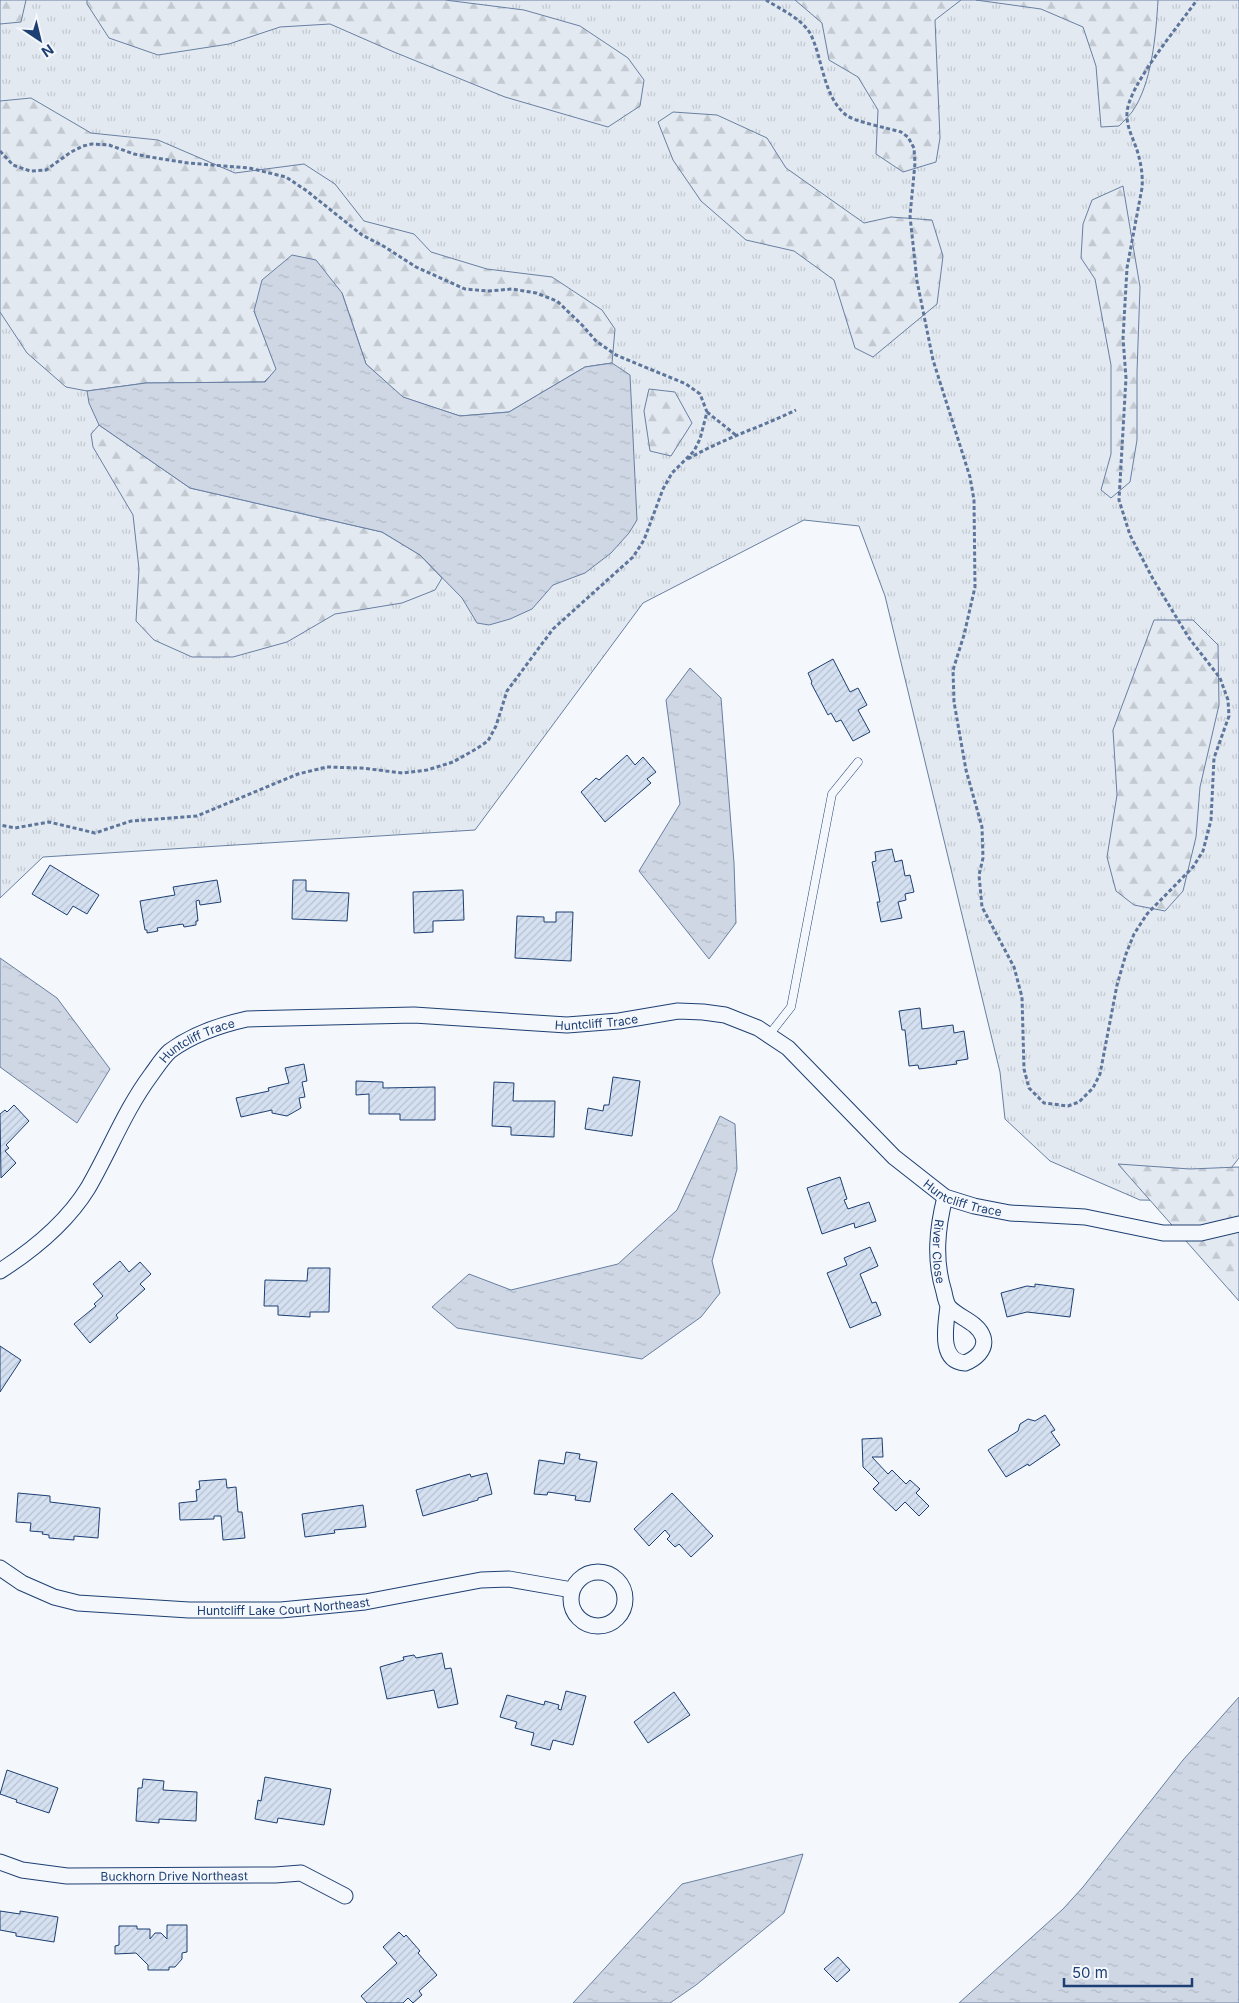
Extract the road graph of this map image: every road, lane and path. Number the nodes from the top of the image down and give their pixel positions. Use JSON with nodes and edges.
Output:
{"nodes":[{"id":1,"x":766,"y":0,"type":"edge"},
{"id":2,"x":1197,"y":0,"type":"edge"},
{"id":3,"x":0,"y":151,"type":"edge"},
{"id":4,"x":796,"y":410,"type":"dead end"},
{"id":5,"x":706,"y":412,"type":"junction"},
{"id":6,"x":737,"y":436,"type":"junction"},
{"id":7,"x":684,"y":461,"type":"junction"},
{"id":8,"x":858,"y":762,"type":"dead end"},
{"id":9,"x":0,"y":825,"type":"edge"},
{"id":10,"x":769,"y":1035,"type":"junction"},
{"id":11,"x":945,"y":1197,"type":"junction"},
{"id":12,"x":1239,"y":1224,"type":"edge"},
{"id":13,"x":0,"y":1271,"type":"edge"},
{"id":14,"x":948,"y":1306,"type":"dead end"},
{"id":15,"x":0,"y":1568,"type":"edge"},
{"id":16,"x":572,"y":1590,"type":"dead end"},
{"id":17,"x":0,"y":1862,"type":"edge"},
{"id":18,"x":345,"y":1896,"type":"dead end"}],
"edges":[{"from":1,"to":2,"type":"path"},
{"from":3,"to":5,"type":"path"},
{"from":4,"to":6,"type":"path"},
{"from":5,"to":6,"type":"path"},
{"from":5,"to":7,"type":"path"},
{"from":6,"to":7,"type":"path"},
{"from":7,"to":9,"type":"path"},
{"from":8,"to":10,"type":"lane"},
{"from":10,"to":11,"type":"street","name":"Huntcliff Trace"},
{"from":10,"to":13,"type":"street","name":"Huntcliff Trace"},
{"from":11,"to":12,"type":"street","name":"Huntcliff Trace"},
{"from":11,"to":14,"type":"street","name":"River Close"},
{"from":15,"to":16,"type":"street","name":"Huntcliff Lake Court Northeast"},
{"from":17,"to":18,"type":"street","name":"Buckhorn Drive Northeast"}]}
